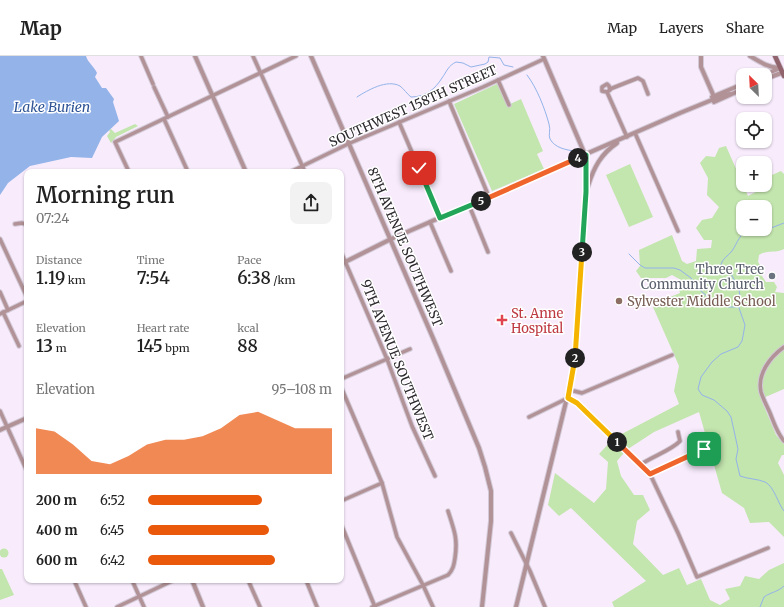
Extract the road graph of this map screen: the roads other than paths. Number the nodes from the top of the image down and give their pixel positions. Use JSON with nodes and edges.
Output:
{"nodes":[{"id":1,"x":141,"y":56,"type":"edge"},
{"id":2,"x":195,"y":56,"type":"edge"},
{"id":3,"x":253,"y":56,"type":"edge"},
{"id":4,"x":296,"y":56,"type":"edge"},
{"id":5,"x":311,"y":56,"type":"edge"},
{"id":6,"x":701,"y":56,"type":"edge"},
{"id":7,"x":750,"y":56,"type":"edge"},
{"id":8,"x":775,"y":56,"type":"edge"},
{"id":9,"x":544,"y":57,"type":"edge"},
{"id":10,"x":762,"y":63,"type":"junction"},
{"id":11,"x":765,"y":68,"type":"edge"},
{"id":12,"x":783,"y":71,"type":"edge"},
{"id":13,"x":261,"y":73,"type":"junction"},
{"id":14,"x":772,"y":73,"type":"edge"},
{"id":15,"x":772,"y":76,"type":"edge"},
{"id":16,"x":498,"y":80,"type":"junction"},
{"id":17,"x":736,"y":87,"type":"edge"},
{"id":18,"x":736,"y":92,"type":"edge"},
{"id":19,"x":648,"y":94,"type":"dead end"},
{"id":20,"x":730,"y":94,"type":"junction"},
{"id":21,"x":213,"y":96,"type":"junction"},
{"id":22,"x":714,"y":98,"type":"junction"},
{"id":23,"x":449,"y":101,"type":"junction"},
{"id":24,"x":703,"y":104,"type":"junction"},
{"id":25,"x":509,"y":105,"type":"dead end"},
{"id":26,"x":168,"y":117,"type":"junction"},
{"id":27,"x":164,"y":119,"type":"junction"},
{"id":28,"x":399,"y":122,"type":"junction"},
{"id":29,"x":635,"y":133,"type":"junction"},
{"id":30,"x":626,"y":137,"type":"junction"},
{"id":31,"x":350,"y":143,"type":"junction"},
{"id":32,"x":586,"y":155,"type":"junction"},
{"id":33,"x":302,"y":166,"type":"junction"},
{"id":34,"x":128,"y":169,"type":"edge"},
{"id":35,"x":187,"y":169,"type":"edge"},
{"id":36,"x":245,"y":169,"type":"edge"},
{"id":37,"x":296,"y":169,"type":"edge"},
{"id":38,"x":304,"y":169,"type":"edge"},
{"id":39,"x":586,"y":192,"type":"junction"},
{"id":40,"x":489,"y":197,"type":"junction"},
{"id":41,"x":469,"y":205,"type":"junction"},
{"id":42,"x":440,"y":218,"type":"junction"},
{"id":43,"x":430,"y":222,"type":"junction"},
{"id":44,"x":16,"y":224,"type":"dead end"},
{"id":45,"x":24,"y":224,"type":"edge"},
{"id":46,"x":678,"y":231,"type":"dead end"},
{"id":47,"x":0,"y":239,"type":"edge"},
{"id":48,"x":391,"y":239,"type":"junction"},
{"id":49,"x":488,"y":252,"type":"dead end"},
{"id":50,"x":344,"y":262,"type":"edge"},
{"id":51,"x":344,"y":265,"type":"edge"},
{"id":52,"x":451,"y":271,"type":"dead end"},
{"id":53,"x":24,"y":291,"type":"edge"},
{"id":54,"x":0,"y":292,"type":"edge"},
{"id":55,"x":24,"y":302,"type":"edge"},
{"id":56,"x":8,"y":310,"type":"junction"},
{"id":57,"x":2,"y":313,"type":"edge"},
{"id":58,"x":19,"y":346,"type":"dead end"},
{"id":59,"x":784,"y":347,"type":"edge"},
{"id":60,"x":410,"y":349,"type":"dead end"},
{"id":61,"x":672,"y":355,"type":"dead end"},
{"id":62,"x":387,"y":359,"type":"junction"},
{"id":63,"x":344,"y":378,"type":"edge"},
{"id":64,"x":570,"y":390,"type":"junction"},
{"id":65,"x":344,"y":394,"type":"edge"},
{"id":66,"x":568,"y":398,"type":"junction"},
{"id":67,"x":0,"y":411,"type":"edge"},
{"id":68,"x":529,"y":418,"type":"dead end"},
{"id":69,"x":24,"y":419,"type":"edge"},
{"id":70,"x":8,"y":427,"type":"junction"},
{"id":71,"x":0,"y":430,"type":"edge"},
{"id":72,"x":678,"y":432,"type":"dead end"},
{"id":73,"x":784,"y":441,"type":"edge"},
{"id":74,"x":704,"y":449,"type":"dead end"},
{"id":75,"x":24,"y":464,"type":"edge"},
{"id":76,"x":640,"y":465,"type":"junction"},
{"id":77,"x":650,"y":474,"type":"junction"},
{"id":78,"x":435,"y":476,"type":"dead end"},
{"id":79,"x":382,"y":484,"type":"junction"},
{"id":80,"x":344,"y":500,"type":"edge"},
{"id":81,"x":448,"y":511,"type":"dead end"},
{"id":82,"x":344,"y":532,"type":"edge"},
{"id":83,"x":511,"y":533,"type":"dead end"},
{"id":84,"x":768,"y":548,"type":"dead end"},
{"id":85,"x":527,"y":565,"type":"junction"},
{"id":86,"x":75,"y":583,"type":"edge"},
{"id":87,"x":133,"y":583,"type":"edge"},
{"id":88,"x":167,"y":583,"type":"edge"},
{"id":89,"x":193,"y":583,"type":"edge"},
{"id":90,"x":249,"y":583,"type":"edge"},
{"id":91,"x":307,"y":583,"type":"edge"},
{"id":92,"x":423,"y":585,"type":"junction"},
{"id":93,"x":139,"y":596,"type":"junction"},
{"id":94,"x":86,"y":607,"type":"edge"},
{"id":95,"x":117,"y":607,"type":"edge"},
{"id":96,"x":144,"y":607,"type":"edge"},
{"id":97,"x":203,"y":607,"type":"edge"},
{"id":98,"x":260,"y":607,"type":"edge"},
{"id":99,"x":317,"y":607,"type":"edge"},
{"id":100,"x":374,"y":607,"type":"edge"},
{"id":101,"x":433,"y":607,"type":"edge"},
{"id":102,"x":482,"y":607,"type":"edge"},
{"id":103,"x":516,"y":607,"type":"edge"},
{"id":104,"x":545,"y":607,"type":"edge"}],
"edges":[{"from":1,"to":26,"type":"street"},
{"from":2,"to":21,"type":"street"},
{"from":3,"to":13,"type":"street"},
{"from":4,"to":13,"type":"street"},
{"from":5,"to":31,"type":"street","name":"8TH AVENUE SOUTHWEST"},
{"from":6,"to":22,"type":"street"},
{"from":7,"to":10,"type":"street"},
{"from":8,"to":12,"type":"main road"},
{"from":9,"to":16,"type":"street","name":"SOUTHWEST 158TH STREET"},
{"from":9,"to":32,"type":"street"},
{"from":10,"to":11,"type":"street"},
{"from":10,"to":12,"type":"street"},
{"from":12,"to":14,"type":"street"},
{"from":12,"to":15,"type":"street"},
{"from":13,"to":21,"type":"street"},
{"from":13,"to":33,"type":"street"},
{"from":16,"to":23,"type":"street","name":"SOUTHWEST 158TH STREET"},
{"from":16,"to":25,"type":"street"},
{"from":17,"to":22,"type":"street"},
{"from":18,"to":20,"type":"street"},
{"from":19,"to":30,"type":"street"},
{"from":20,"to":22,"type":"street"},
{"from":20,"to":24,"type":"street"},
{"from":21,"to":26,"type":"street"},
{"from":21,"to":36,"type":"street"},
{"from":22,"to":24,"type":"street"},
{"from":23,"to":28,"type":"street","name":"SOUTHWEST 158TH STREET"},
{"from":23,"to":40,"type":"street"},
{"from":24,"to":29,"type":"street"},
{"from":26,"to":27,"type":"street"},
{"from":27,"to":34,"type":"street"},
{"from":27,"to":35,"type":"street"},
{"from":28,"to":31,"type":"street","name":"SOUTHWEST 158TH STREET"},
{"from":28,"to":42,"type":"street"},
{"from":29,"to":30,"type":"street"},
{"from":29,"to":46,"type":"street"},
{"from":30,"to":32,"type":"street"},
{"from":30,"to":39,"type":"street"},
{"from":31,"to":33,"type":"street","name":"SOUTHWEST 158TH STREET"},
{"from":31,"to":48,"type":"street","name":"8TH AVENUE SOUTHWEST"},
{"from":32,"to":39,"type":"street"},
{"from":32,"to":40,"type":"street"},
{"from":33,"to":37,"type":"street","name":"SOUTHWEST 158TH STREET"},
{"from":33,"to":38,"type":"street"},
{"from":39,"to":64,"type":"street"},
{"from":40,"to":41,"type":"street"},
{"from":41,"to":42,"type":"street"},
{"from":41,"to":49,"type":"street"},
{"from":42,"to":43,"type":"street"},
{"from":43,"to":48,"type":"street"},
{"from":43,"to":52,"type":"street"},
{"from":44,"to":45,"type":"street"},
{"from":47,"to":53,"type":"street"},
{"from":48,"to":50,"type":"street"},
{"from":48,"to":102,"type":"street","name":"8TH AVENUE SOUTHWEST"},
{"from":51,"to":62,"type":"street","name":"9TH AVENUE SOUTHWEST"},
{"from":54,"to":56,"type":"street"},
{"from":55,"to":56,"type":"street"},
{"from":56,"to":57,"type":"street"},
{"from":57,"to":58,"type":"street"},
{"from":59,"to":73,"type":"street"},
{"from":60,"to":62,"type":"street"},
{"from":61,"to":64,"type":"street"},
{"from":62,"to":63,"type":"street"},
{"from":62,"to":78,"type":"street","name":"9TH AVENUE SOUTHWEST"},
{"from":64,"to":66,"type":"street"},
{"from":65,"to":79,"type":"street"},
{"from":66,"to":68,"type":"street"},
{"from":66,"to":76,"type":"street"},
{"from":66,"to":85,"type":"street"},
{"from":67,"to":70,"type":"street"},
{"from":69,"to":70,"type":"street"},
{"from":70,"to":71,"type":"street"},
{"from":70,"to":75,"type":"street"},
{"from":72,"to":76,"type":"street"},
{"from":74,"to":77,"type":"street"},
{"from":76,"to":77,"type":"street"},
{"from":77,"to":84,"type":"street"},
{"from":79,"to":80,"type":"street"},
{"from":79,"to":92,"type":"street"},
{"from":81,"to":92,"type":"street"},
{"from":82,"to":100,"type":"street"},
{"from":83,"to":85,"type":"street"},
{"from":85,"to":103,"type":"street"},
{"from":85,"to":104,"type":"street"},
{"from":86,"to":94,"type":"street"},
{"from":87,"to":93,"type":"street"},
{"from":88,"to":93,"type":"street"},
{"from":89,"to":97,"type":"street"},
{"from":90,"to":98,"type":"street"},
{"from":91,"to":99,"type":"street"},
{"from":92,"to":100,"type":"street"},
{"from":92,"to":101,"type":"street"},
{"from":93,"to":95,"type":"street"},
{"from":93,"to":96,"type":"street"}]}
